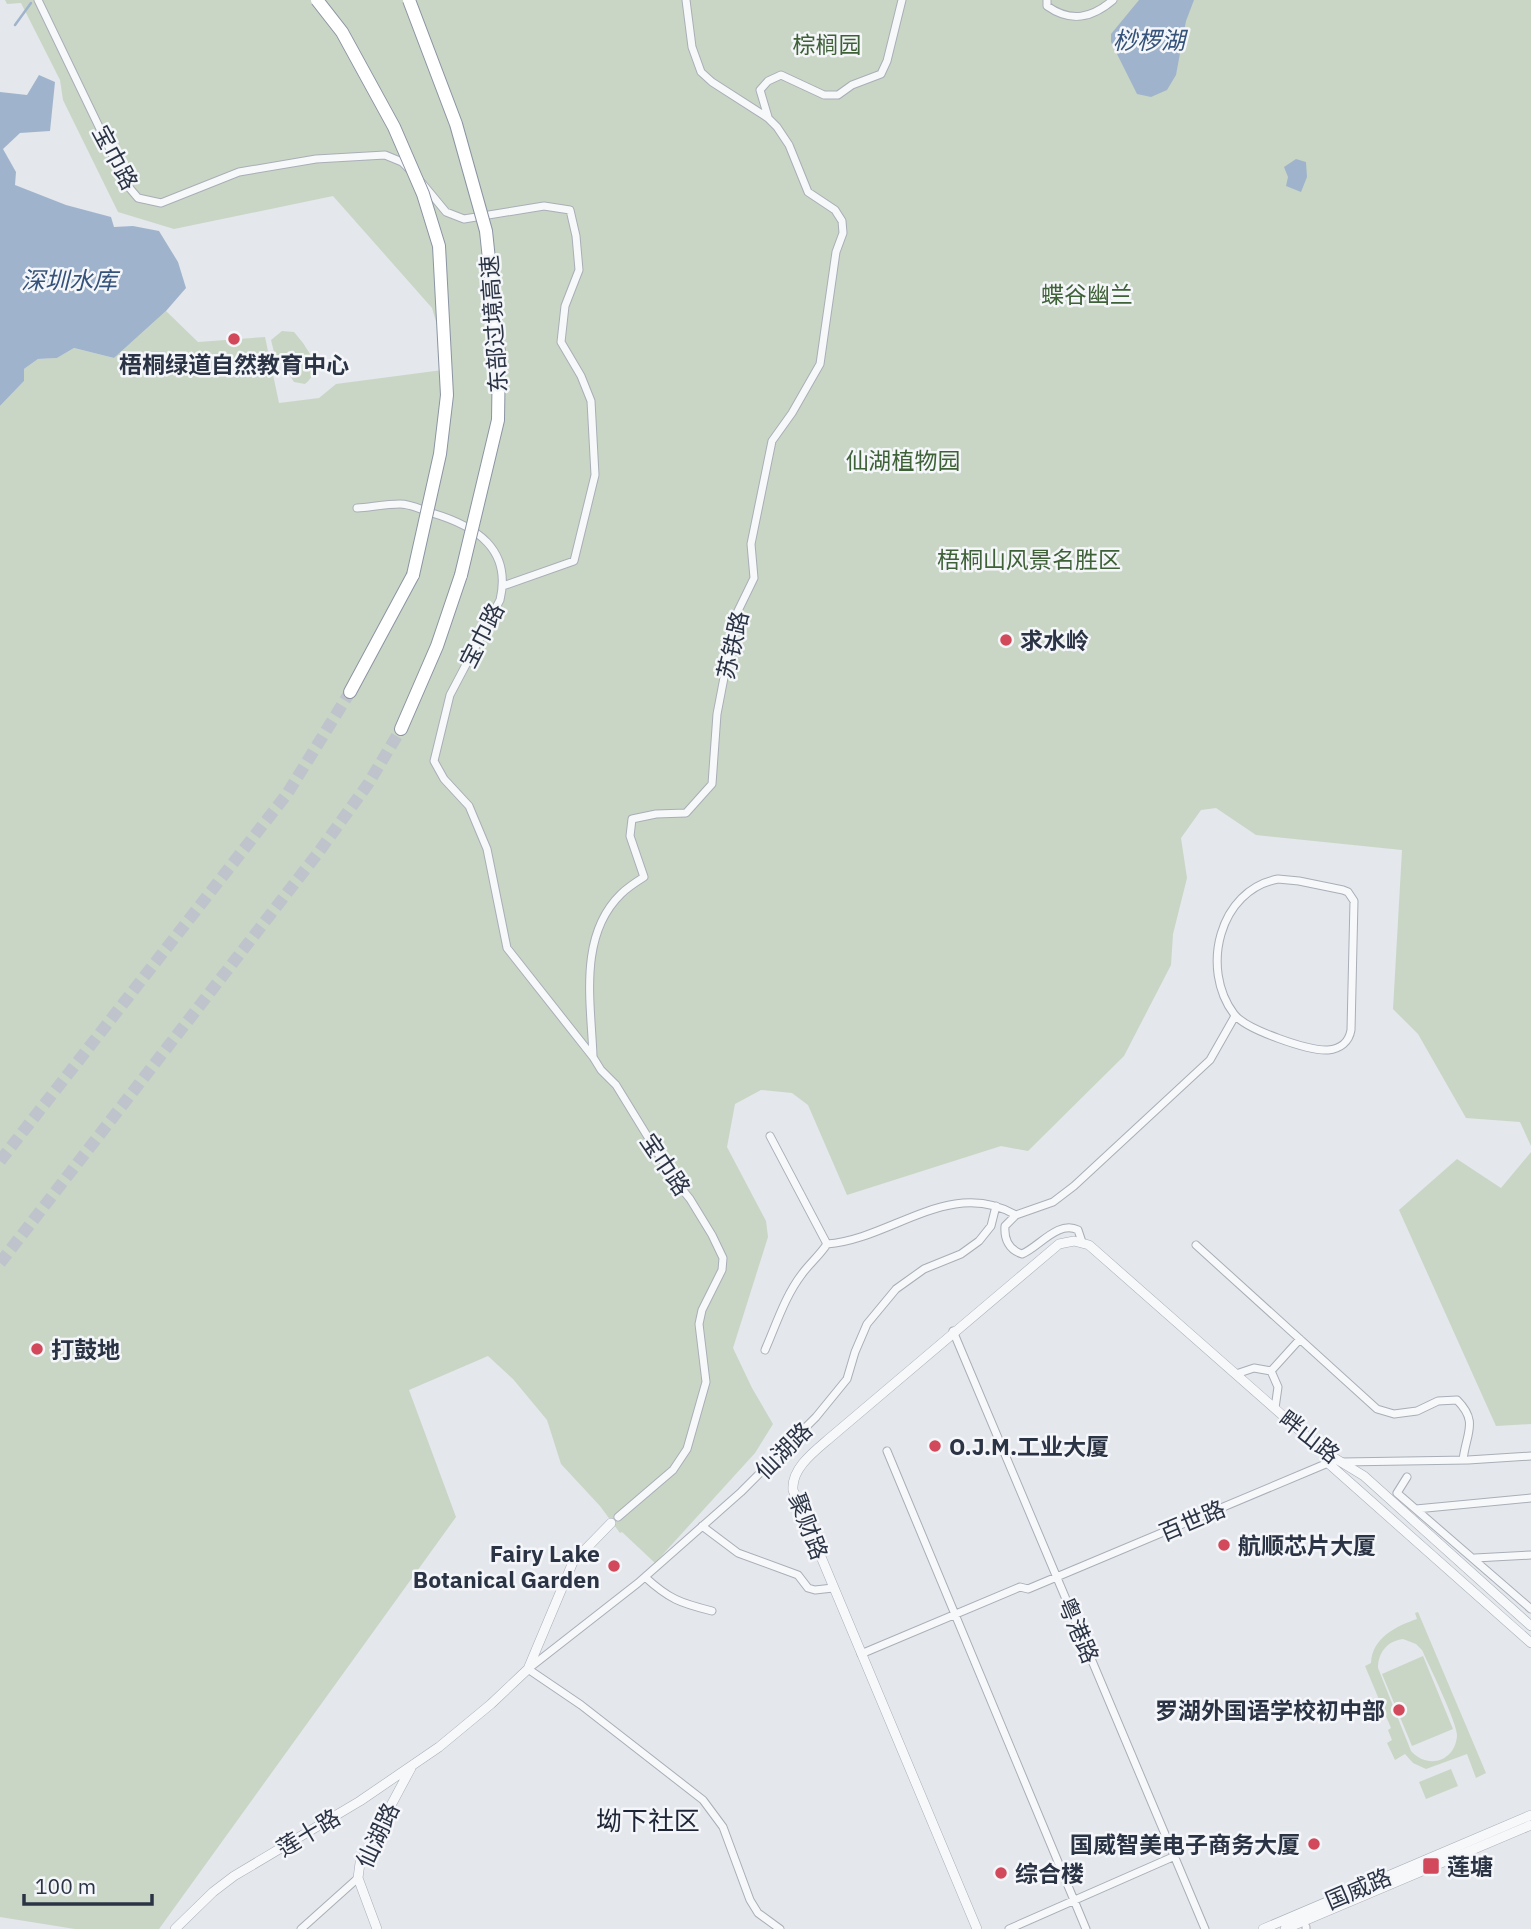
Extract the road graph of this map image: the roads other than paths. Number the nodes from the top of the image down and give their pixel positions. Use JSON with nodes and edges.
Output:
{"nodes":[{"id":1,"x":37,"y":0,"type":"edge"},
{"id":2,"x":317,"y":0,"type":"edge"},
{"id":3,"x":409,"y":0,"type":"edge"},
{"id":4,"x":686,"y":0,"type":"edge"},
{"id":5,"x":902,"y":0,"type":"edge"},
{"id":6,"x":1037,"y":0,"type":"edge"},
{"id":7,"x":1114,"y":0,"type":"edge"},
{"id":8,"x":1047,"y":3,"type":"edge"},
{"id":9,"x":768,"y":118,"type":"junction"},
{"id":10,"x":357,"y":508,"type":"dead end"},
{"id":11,"x":503,"y":586,"type":"junction"},
{"id":12,"x":350,"y":692,"type":"tunnel mouth"},
{"id":13,"x":401,"y":729,"type":"tunnel mouth"},
{"id":14,"x":1235,"y":1016,"type":"junction"},
{"id":15,"x":593,"y":1057,"type":"junction"},
{"id":16,"x":770,"y":1136,"type":"dead end"},
{"id":17,"x":996,"y":1206,"type":"junction"},
{"id":18,"x":1016,"y":1215,"type":"junction"},
{"id":19,"x":1085,"y":1243,"type":"junction"},
{"id":20,"x":827,"y":1244,"type":"junction"},
{"id":21,"x":1196,"y":1245,"type":"dead end"},
{"id":22,"x":953,"y":1331,"type":"junction"},
{"id":23,"x":1300,"y":1339,"type":"junction"},
{"id":24,"x":765,"y":1350,"type":"dead end"},
{"id":25,"x":1271,"y":1371,"type":"junction"},
{"id":26,"x":1236,"y":1374,"type":"junction"},
{"id":27,"x":1275,"y":1408,"type":"junction"},
{"id":28,"x":887,"y":1451,"type":"dead end"},
{"id":29,"x":1531,"y":1456,"type":"edge"},
{"id":30,"x":1463,"y":1460,"type":"junction"},
{"id":31,"x":1342,"y":1462,"type":"junction"},
{"id":32,"x":1328,"y":1463,"type":"joint"},
{"id":33,"x":1407,"y":1477,"type":"dead end"},
{"id":34,"x":1531,"y":1498,"type":"edge"},
{"id":35,"x":1416,"y":1509,"type":"junction"},
{"id":36,"x":615,"y":1520,"type":"joint"},
{"id":37,"x":702,"y":1526,"type":"junction"},
{"id":38,"x":1531,"y":1555,"type":"edge"},
{"id":39,"x":1475,"y":1558,"type":"junction"},
{"id":40,"x":645,"y":1577,"type":"junction"},
{"id":41,"x":1056,"y":1577,"type":"junction"},
{"id":42,"x":833,"y":1588,"type":"junction"},
{"id":43,"x":1531,"y":1609,"type":"edge"},
{"id":44,"x":712,"y":1611,"type":"dead end"},
{"id":45,"x":955,"y":1614,"type":"junction"},
{"id":46,"x":1531,"y":1626,"type":"edge"},
{"id":47,"x":1531,"y":1643,"type":"edge"},
{"id":48,"x":861,"y":1654,"type":"junction"},
{"id":49,"x":528,"y":1669,"type":"junction"},
{"id":50,"x":412,"y":1766,"type":"junction"},
{"id":51,"x":1531,"y":1815,"type":"edge"},
{"id":52,"x":1531,"y":1825,"type":"edge"},
{"id":53,"x":1175,"y":1856,"type":"junction"},
{"id":54,"x":358,"y":1878,"type":"junction"},
{"id":55,"x":1074,"y":1901,"type":"junction"},
{"id":56,"x":175,"y":1929,"type":"edge"},
{"id":57,"x":301,"y":1929,"type":"edge"},
{"id":58,"x":377,"y":1929,"type":"edge"},
{"id":59,"x":780,"y":1929,"type":"edge"},
{"id":60,"x":976,"y":1929,"type":"edge"},
{"id":61,"x":1009,"y":1929,"type":"edge"},
{"id":62,"x":1086,"y":1929,"type":"edge"},
{"id":63,"x":1205,"y":1929,"type":"edge"},
{"id":64,"x":1263,"y":1929,"type":"edge"},
{"id":65,"x":1285,"y":1929,"type":"edge"}],
"edges":[{"from":1,"to":11,"type":"street","name":"宝巾路"},
{"from":2,"to":12,"type":"highway","bridge":true},
{"from":3,"to":13,"type":"highway","name":"东部过境高速","bridge":true},
{"from":4,"to":9,"type":"street"},
{"from":5,"to":9,"type":"street"},
{"from":6,"to":8,"type":"street"},
{"from":7,"to":8,"type":"street"},
{"from":9,"to":15,"type":"street","name":"苏铁路"},
{"from":10,"to":11,"type":"street"},
{"from":11,"to":15,"type":"street","name":"宝巾路"},
{"from":14,"to":14,"type":"street"},
{"from":14,"to":18,"type":"street"},
{"from":15,"to":36,"type":"street","name":"宝巾路"},
{"from":16,"to":20,"type":"street"},
{"from":17,"to":18,"type":"street"},
{"from":17,"to":20,"type":"street"},
{"from":17,"to":37,"type":"street","name":"仙湖路"},
{"from":18,"to":19,"type":"street"},
{"from":19,"to":22,"type":"street","name":"聚财路"},
{"from":19,"to":26,"type":"street","name":"畔山路"},
{"from":20,"to":24,"type":"street"},
{"from":21,"to":23,"type":"street"},
{"from":22,"to":41,"type":"street","name":"粤港路"},
{"from":22,"to":42,"type":"street","name":"聚财路"},
{"from":23,"to":25,"type":"street"},
{"from":23,"to":30,"type":"street"},
{"from":25,"to":26,"type":"street"},
{"from":25,"to":27,"type":"street"},
{"from":26,"to":27,"type":"street","name":"畔山路"},
{"from":27,"to":31,"type":"street","name":"畔山路"},
{"from":28,"to":45,"type":"street"},
{"from":29,"to":30,"type":"street"},
{"from":30,"to":31,"type":"street"},
{"from":31,"to":46,"type":"street","name":"畔山路"},
{"from":32,"to":41,"type":"street","name":"百世路"},
{"from":32,"to":47,"type":"street","name":"畔山路"},
{"from":33,"to":35,"type":"street"},
{"from":34,"to":35,"type":"street"},
{"from":35,"to":39,"type":"street"},
{"from":36,"to":49,"type":"street","name":"仙湖路"},
{"from":37,"to":40,"type":"street","name":"仙湖路"},
{"from":37,"to":42,"type":"street"},
{"from":38,"to":39,"type":"street"},
{"from":39,"to":43,"type":"street"},
{"from":40,"to":44,"type":"street"},
{"from":40,"to":49,"type":"street","name":"仙湖路"},
{"from":41,"to":45,"type":"street","name":"百世路"},
{"from":41,"to":53,"type":"street","name":"粤港路"},
{"from":42,"to":48,"type":"street","name":"聚财路"},
{"from":45,"to":48,"type":"street","name":"百世路"},
{"from":45,"to":55,"type":"street"},
{"from":48,"to":60,"type":"street","name":"聚财路"},
{"from":49,"to":50,"type":"street","name":"仙湖路"},
{"from":49,"to":59,"type":"street"},
{"from":50,"to":54,"type":"street","name":"仙湖路"},
{"from":50,"to":56,"type":"street","name":"莲十路"},
{"from":51,"to":64,"type":"street","name":"国威路"},
{"from":52,"to":65,"type":"street","name":"国威路"},
{"from":53,"to":55,"type":"street"},
{"from":53,"to":63,"type":"street","name":"粤港路"},
{"from":54,"to":57,"type":"street"},
{"from":54,"to":58,"type":"street","name":"仙湖路"},
{"from":55,"to":61,"type":"street"},
{"from":55,"to":62,"type":"street"}]}
